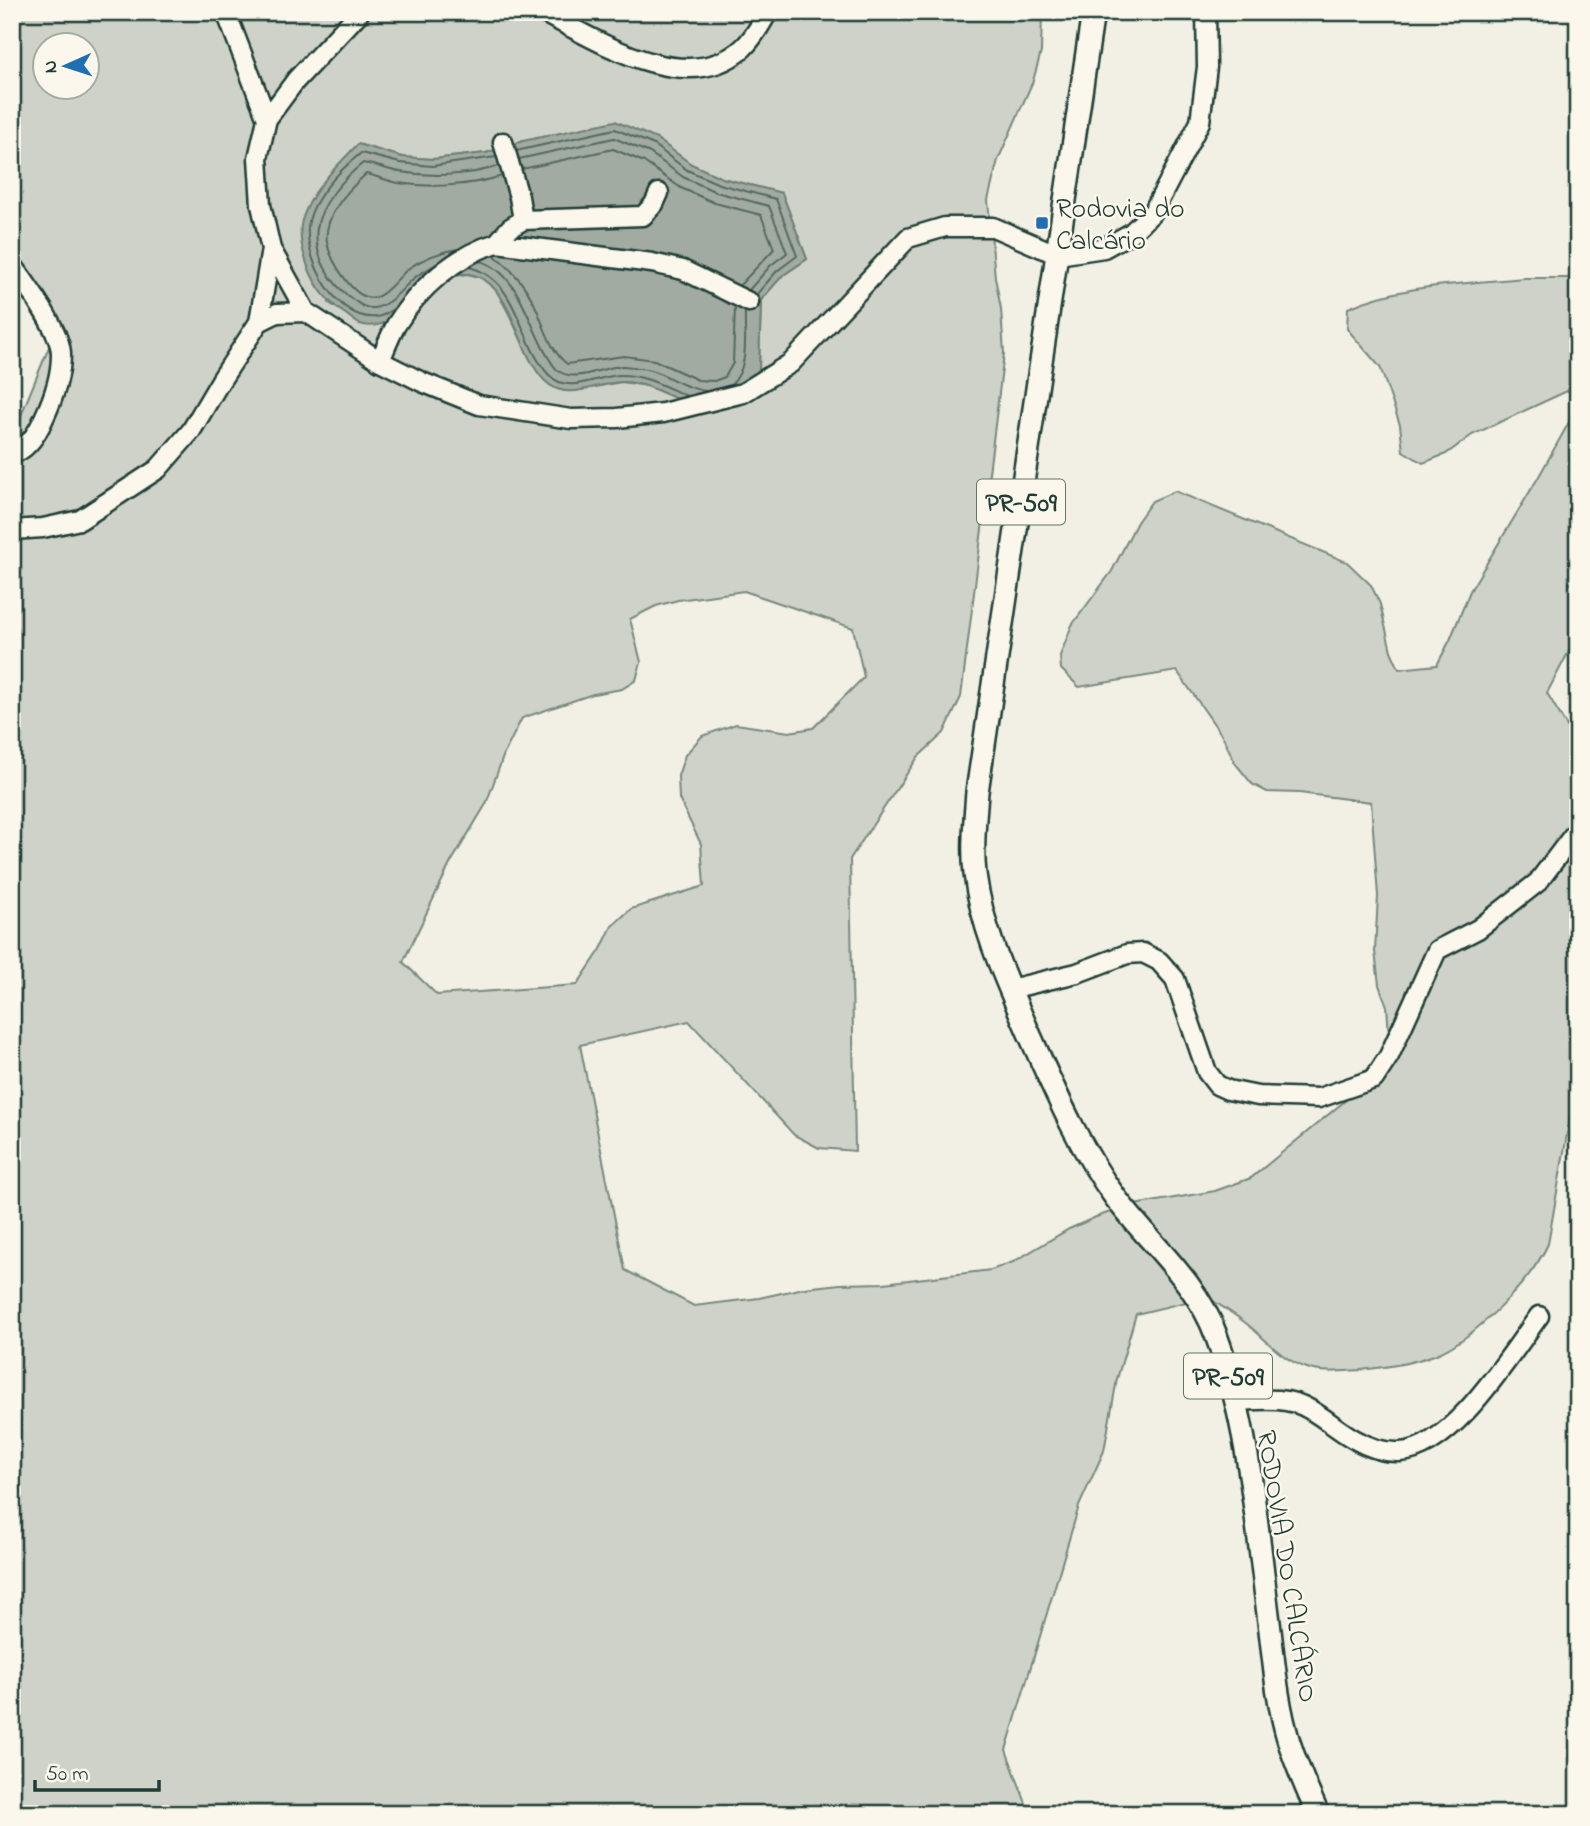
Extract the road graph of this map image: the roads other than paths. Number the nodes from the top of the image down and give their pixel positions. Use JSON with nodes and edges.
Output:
{"nodes":[{"id":1,"x":226,"y":12,"type":"edge"},
{"id":2,"x":360,"y":12,"type":"edge"},
{"id":3,"x":542,"y":12,"type":"edge"},
{"id":4,"x":754,"y":12,"type":"edge"},
{"id":5,"x":768,"y":12,"type":"edge"},
{"id":6,"x":1093,"y":12,"type":"edge"},
{"id":7,"x":1206,"y":12,"type":"edge"},
{"id":8,"x":753,"y":36,"type":"junction"},
{"id":9,"x":267,"y":118,"type":"junction"},
{"id":10,"x":503,"y":142,"type":"dead end"},
{"id":11,"x":659,"y":193,"type":"dead end"},
{"id":12,"x":523,"y":220,"type":"junction"},
{"id":13,"x":497,"y":243,"type":"junction"},
{"id":14,"x":271,"y":249,"type":"junction"},
{"id":15,"x":1058,"y":255,"type":"junction"},
{"id":16,"x":12,"y":264,"type":"edge"},
{"id":17,"x":749,"y":302,"type":"dead end"},
{"id":18,"x":306,"y":312,"type":"junction"},
{"id":19,"x":259,"y":322,"type":"junction"},
{"id":20,"x":380,"y":361,"type":"junction"},
{"id":21,"x":12,"y":454,"type":"edge"},
{"id":22,"x":12,"y":530,"type":"edge"},
{"id":23,"x":1578,"y":829,"type":"edge"},
{"id":24,"x":1010,"y":989,"type":"junction"},
{"id":25,"x":1539,"y":1316,"type":"dead end"},
{"id":26,"x":1235,"y":1401,"type":"junction"},
{"id":27,"x":1318,"y":1814,"type":"edge"}],
"edges":[{"from":1,"to":9,"type":"street"},
{"from":2,"to":9,"type":"street"},
{"from":3,"to":8,"type":"street"},
{"from":4,"to":8,"type":"street"},
{"from":5,"to":8,"type":"street"},
{"from":6,"to":15,"type":"main road","name":"RODOVIA DO CALCÁRIO","number":"PR-509"},
{"from":7,"to":15,"type":"street"},
{"from":9,"to":14,"type":"street"},
{"from":10,"to":12,"type":"street"},
{"from":11,"to":12,"type":"street"},
{"from":12,"to":13,"type":"street"},
{"from":13,"to":17,"type":"street"},
{"from":13,"to":20,"type":"street"},
{"from":14,"to":18,"type":"street"},
{"from":14,"to":19,"type":"street"},
{"from":15,"to":20,"type":"street"},
{"from":15,"to":24,"type":"main road","name":"RODOVIA DO CALCÁRIO","number":"PR-509"},
{"from":16,"to":21,"type":"street"},
{"from":18,"to":19,"type":"street"},
{"from":18,"to":20,"type":"street"},
{"from":19,"to":22,"type":"street"},
{"from":23,"to":24,"type":"street"},
{"from":24,"to":26,"type":"main road","name":"RODOVIA DO CALCÁRIO","number":"PR-509"},
{"from":25,"to":26,"type":"street"},
{"from":26,"to":27,"type":"main road","name":"RODOVIA DO CALCÁRIO","number":"PR-509"}]}
